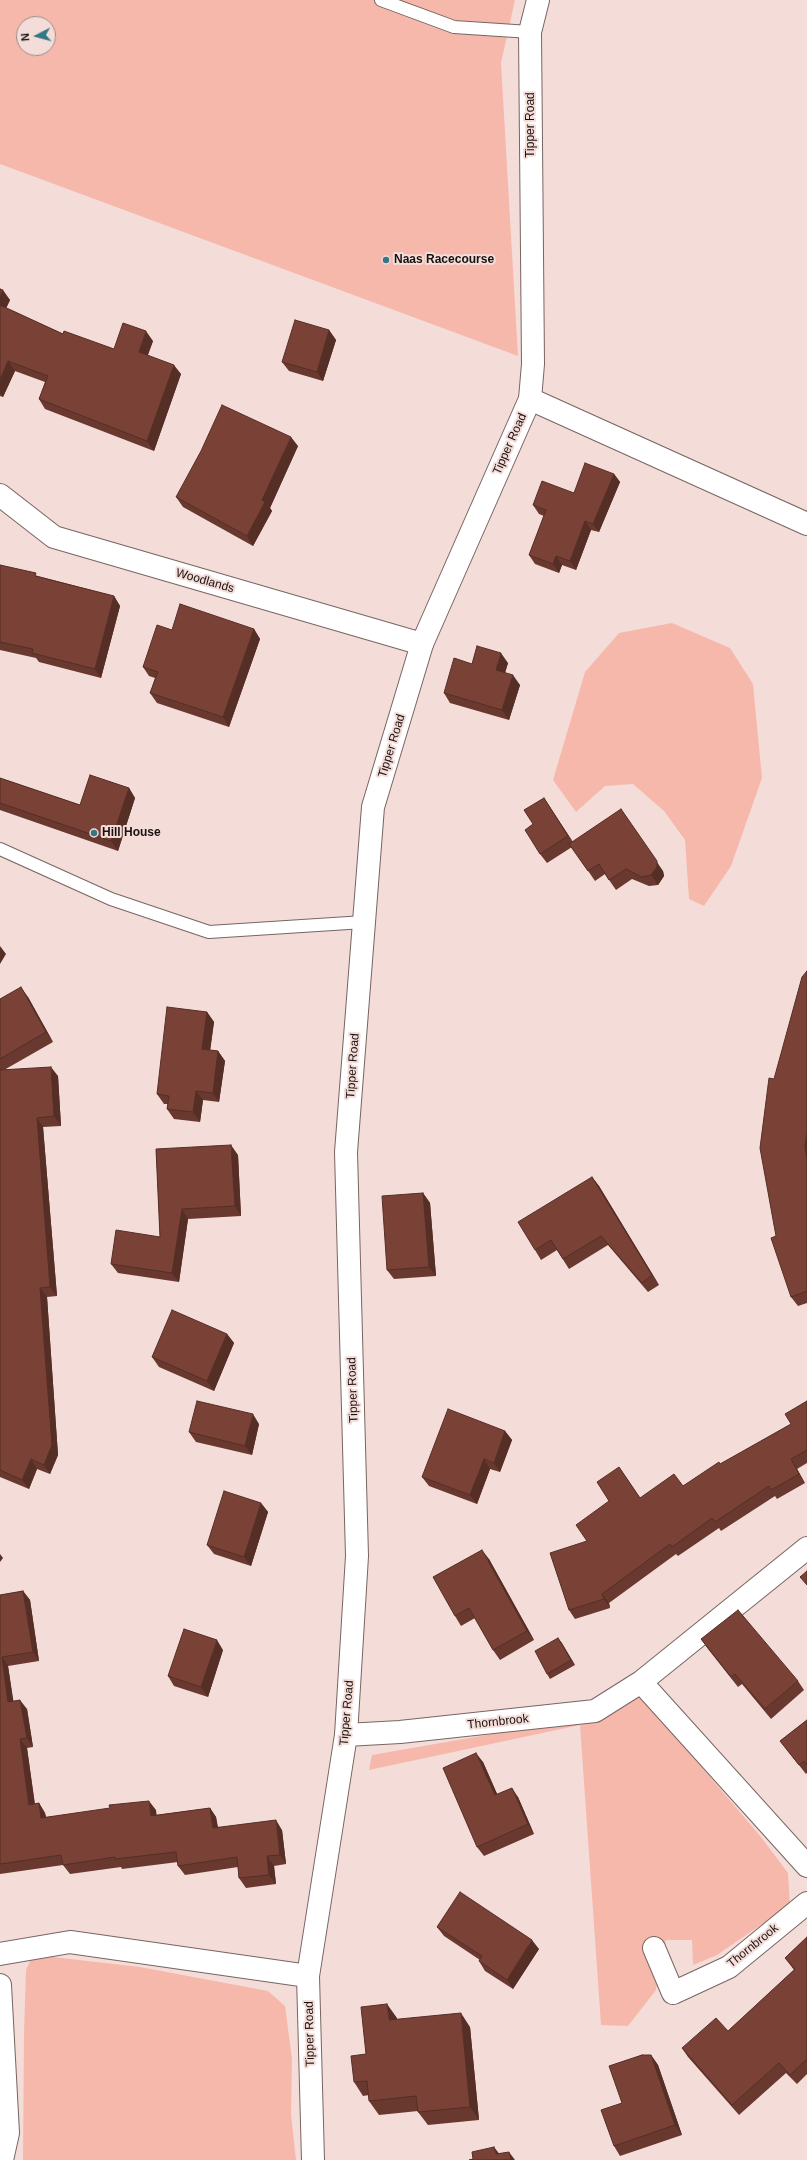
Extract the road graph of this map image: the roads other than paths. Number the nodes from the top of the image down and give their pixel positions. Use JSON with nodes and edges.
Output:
{"nodes":[{"id":1,"x":381,"y":0,"type":"edge"},
{"id":2,"x":538,"y":0,"type":"edge"},
{"id":3,"x":530,"y":32,"type":"junction"},
{"id":4,"x":530,"y":399,"type":"junction"},
{"id":5,"x":0,"y":495,"type":"edge"},
{"id":6,"x":807,"y":524,"type":"edge"},
{"id":7,"x":422,"y":644,"type":"junction"},
{"id":8,"x":0,"y":849,"type":"edge"},
{"id":9,"x":364,"y":922,"type":"junction"},
{"id":10,"x":807,"y":1548,"type":"edge"},
{"id":11,"x":641,"y":1682,"type":"junction"},
{"id":12,"x":346,"y":1735,"type":"junction"},
{"id":13,"x":807,"y":1866,"type":"edge"},
{"id":14,"x":807,"y":1903,"type":"edge"},
{"id":15,"x":654,"y":1948,"type":"dead end"},
{"id":16,"x":0,"y":1954,"type":"edge"},
{"id":17,"x":308,"y":1976,"type":"junction"},
{"id":18,"x":0,"y":1986,"type":"edge"},
{"id":19,"x":2,"y":2160,"type":"edge"},
{"id":20,"x":313,"y":2160,"type":"edge"}],
"edges":[{"from":1,"to":3,"type":"lane"},
{"from":2,"to":3,"type":"street","name":"Tipper Road"},
{"from":3,"to":4,"type":"street","name":"Tipper Road"},
{"from":4,"to":6,"type":"street"},
{"from":4,"to":7,"type":"street","name":"Tipper Road"},
{"from":5,"to":7,"type":"street","name":"Woodlands"},
{"from":7,"to":9,"type":"street","name":"Tipper Road"},
{"from":8,"to":9,"type":"lane"},
{"from":9,"to":12,"type":"street","name":"Tipper Road"},
{"from":10,"to":11,"type":"street","name":"Thornbrook"},
{"from":11,"to":12,"type":"street","name":"Thornbrook"},
{"from":11,"to":13,"type":"street"},
{"from":12,"to":17,"type":"street","name":"Tipper Road"},
{"from":14,"to":15,"type":"street","name":"Thornbrook"},
{"from":16,"to":17,"type":"street"},
{"from":17,"to":20,"type":"street","name":"Tipper Road"},
{"from":18,"to":19,"type":"street"}]}
